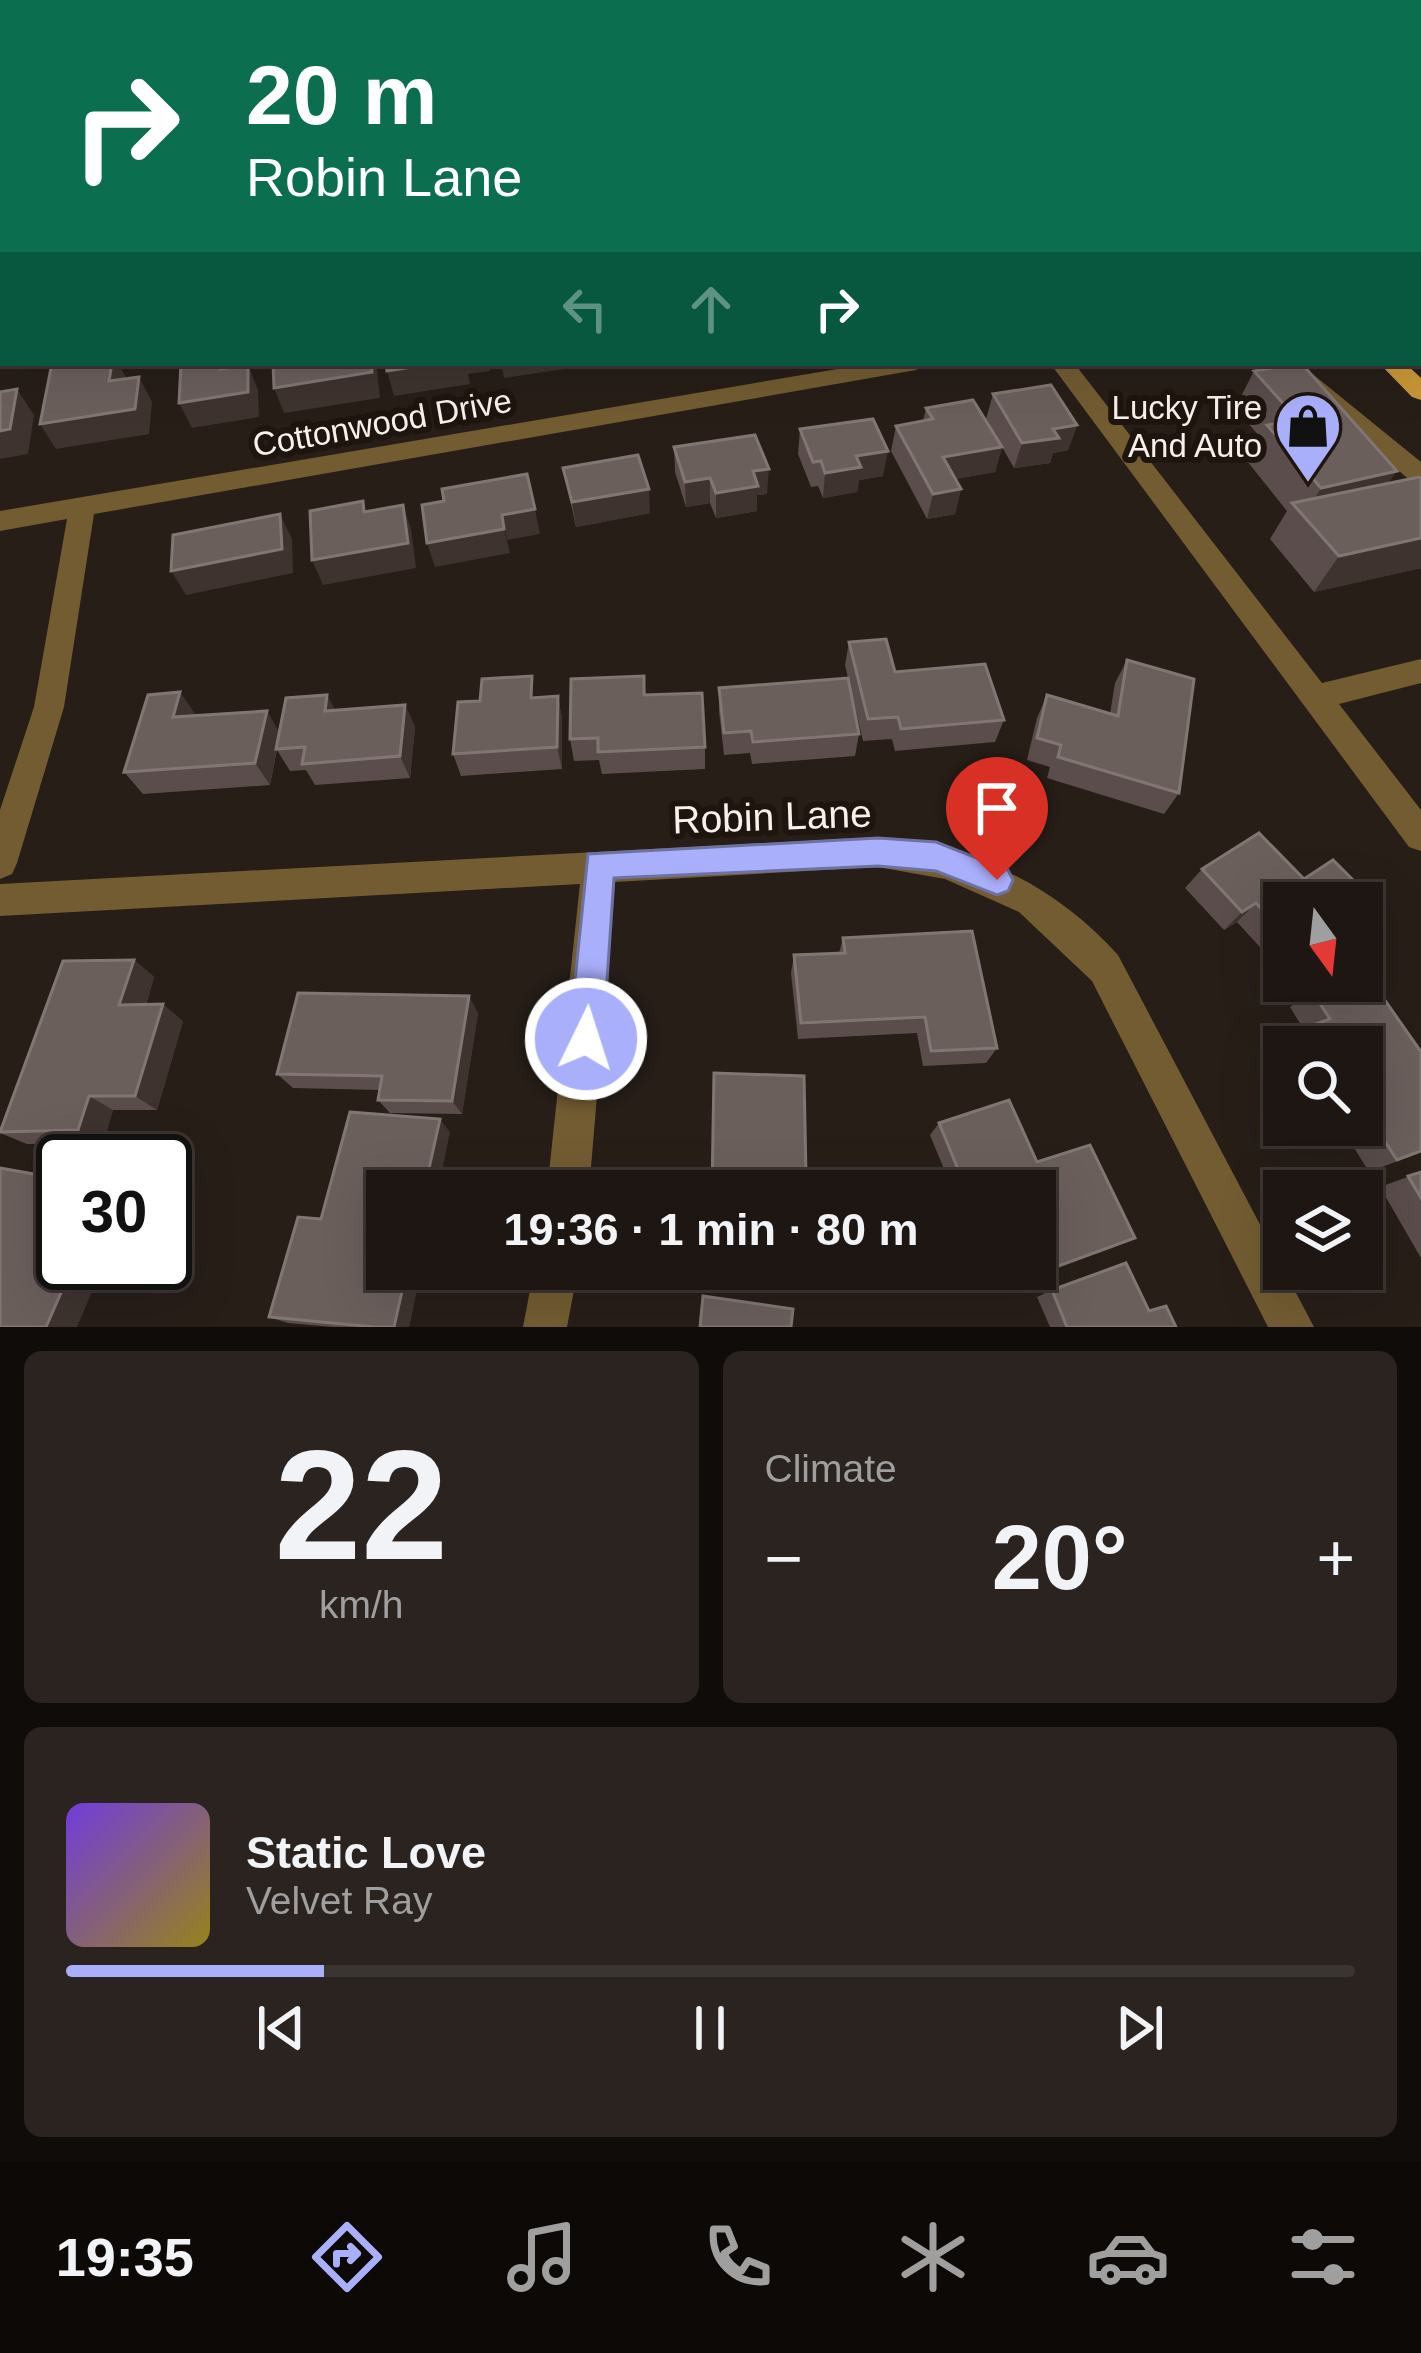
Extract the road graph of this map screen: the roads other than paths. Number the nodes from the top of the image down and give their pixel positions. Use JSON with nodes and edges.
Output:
{"nodes":[{"id":1,"x":899,"y":366,"type":"edge"},
{"id":2,"x":1064,"y":366,"type":"edge"},
{"id":3,"x":1288,"y":366,"type":"edge"},
{"id":4,"x":1394,"y":366,"type":"edge"},
{"id":5,"x":1421,"y":392,"type":"edge"},
{"id":6,"x":1421,"y":476,"type":"edge"},
{"id":7,"x":82,"y":507,"type":"junction"},
{"id":8,"x":0,"y":521,"type":"edge"},
{"id":9,"x":1421,"y":671,"type":"edge"},
{"id":10,"x":1312,"y":698,"type":"junction"},
{"id":11,"x":1421,"y":836,"type":"edge"},
{"id":12,"x":0,"y":863,"type":"edge"},
{"id":13,"x":599,"y":865,"type":"junction"},
{"id":14,"x":0,"y":899,"type":"edge"},
{"id":15,"x":570,"y":1170,"type":"edge"},
{"id":16,"x":552,"y":1290,"type":"edge"},
{"id":17,"x":545,"y":1327,"type":"edge"},
{"id":18,"x":1292,"y":1327,"type":"edge"}],
"edges":[{"from":1,"to":7,"type":"street","name":"Cottonwood Drive"},
{"from":2,"to":10,"type":"street"},
{"from":3,"to":6,"type":"street"},
{"from":4,"to":5,"type":"main road"},
{"from":7,"to":8,"type":"street","name":"Cottonwood Drive"},
{"from":7,"to":12,"type":"street"},
{"from":9,"to":10,"type":"street"},
{"from":10,"to":11,"type":"street"},
{"from":13,"to":14,"type":"street","name":"Robin Lane"},
{"from":13,"to":15,"type":"street"},
{"from":13,"to":18,"type":"street","name":"Robin Lane"},
{"from":16,"to":17,"type":"street"}]}
